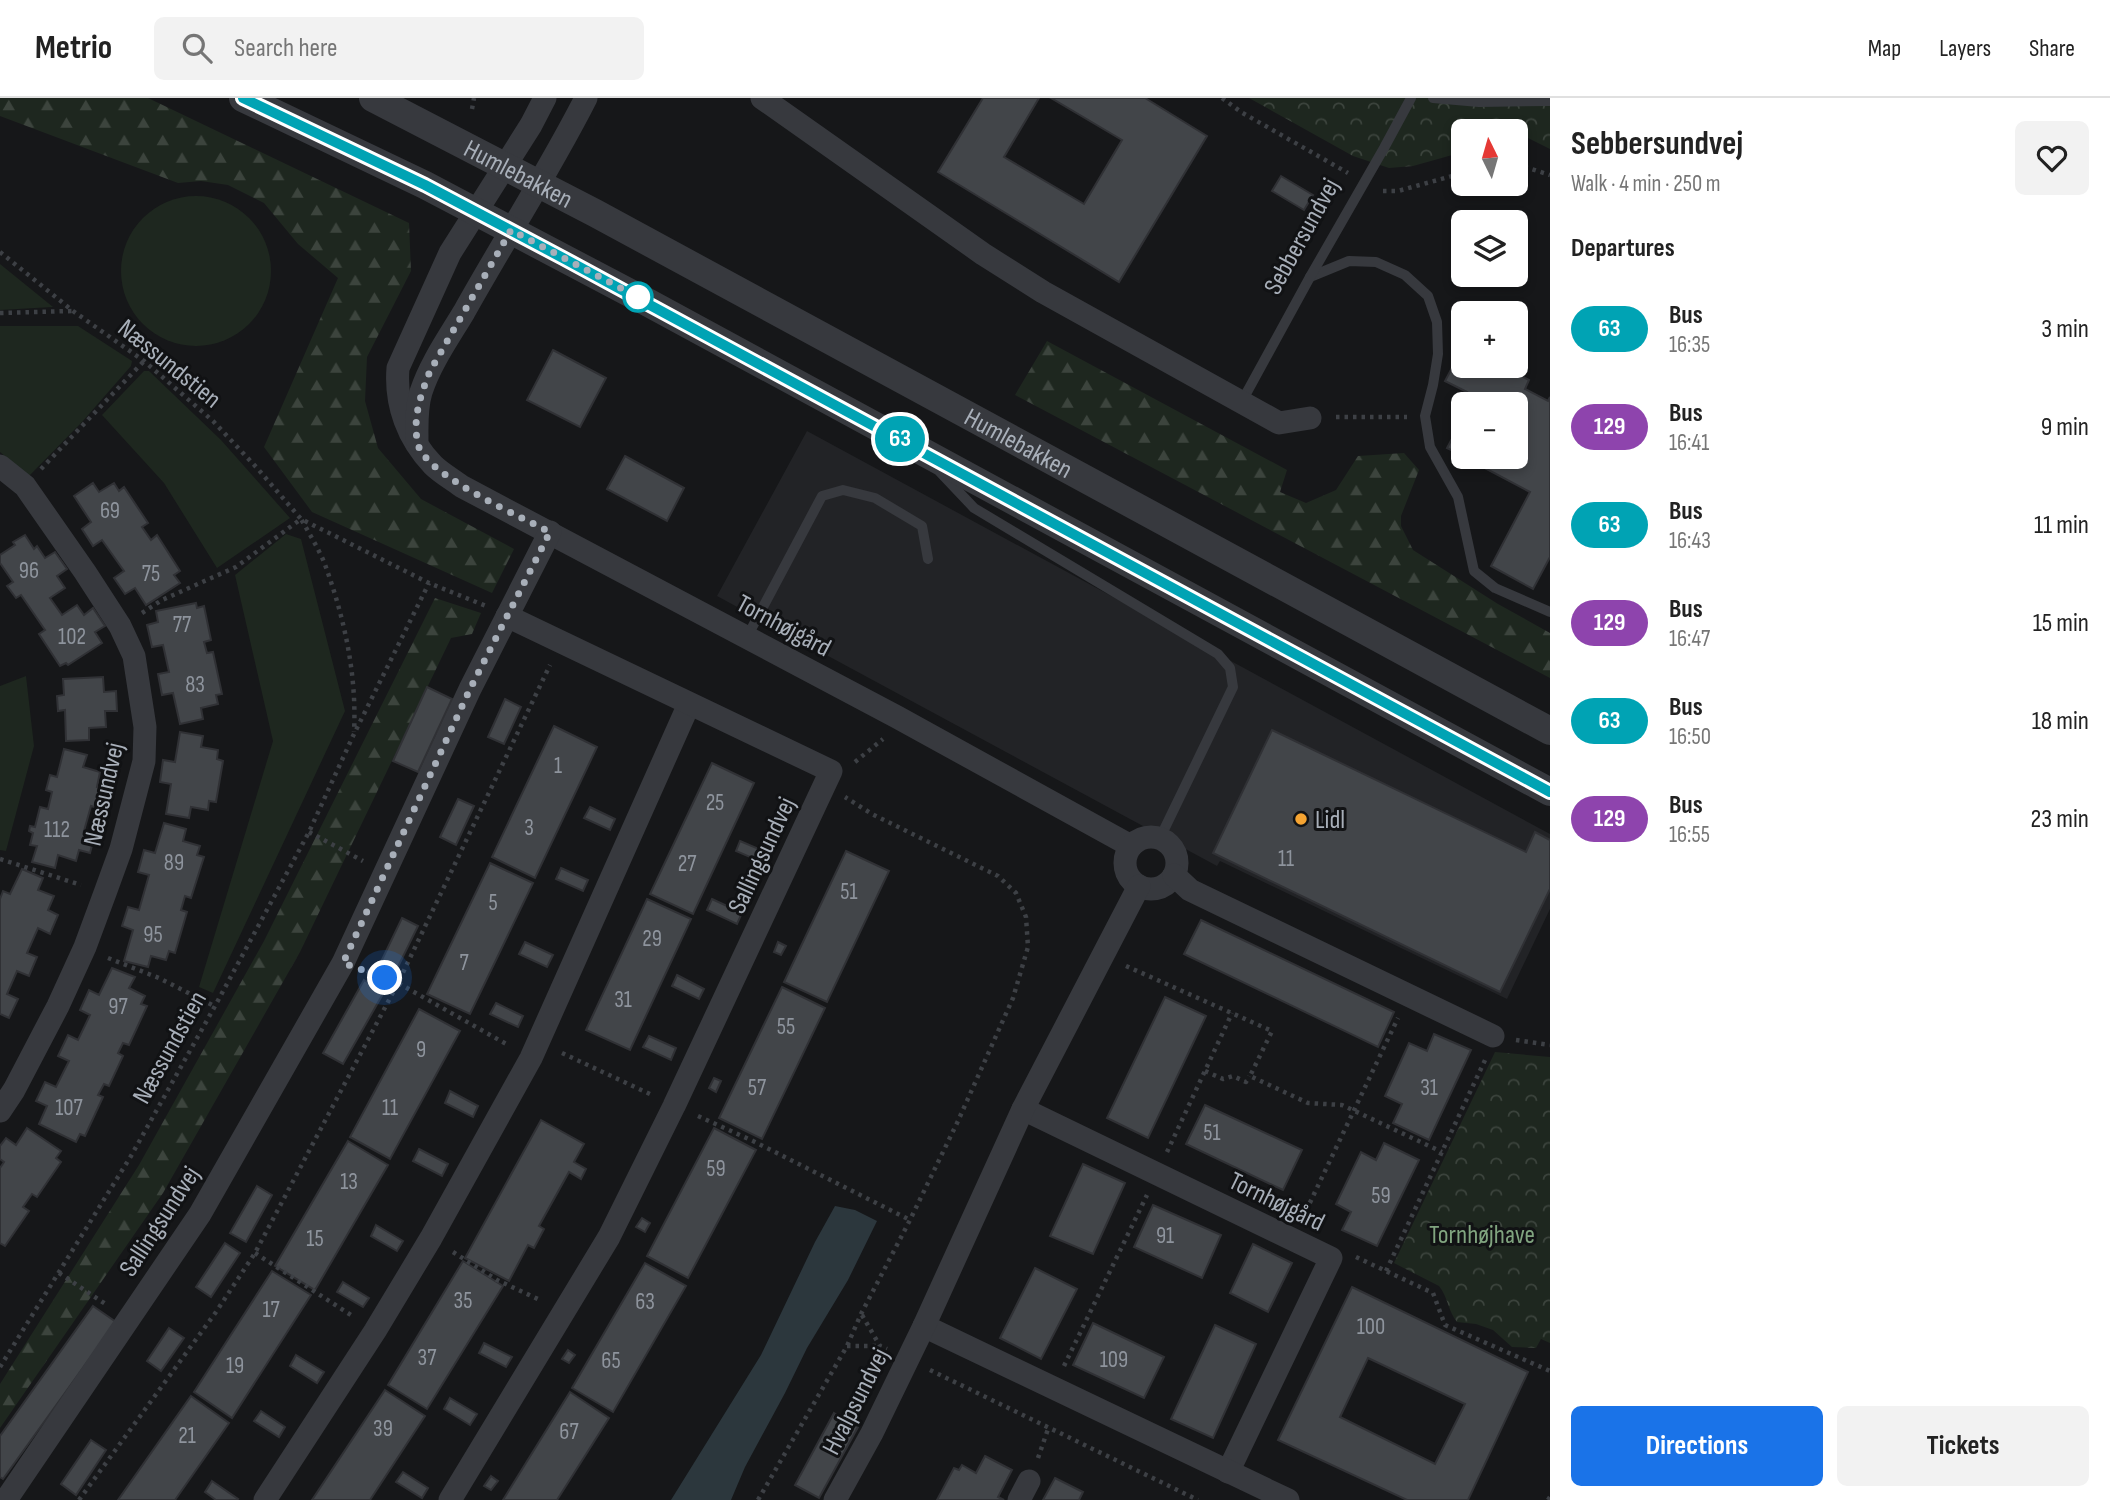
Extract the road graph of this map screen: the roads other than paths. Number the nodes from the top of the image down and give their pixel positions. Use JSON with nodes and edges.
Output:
{"nodes":[{"id":1,"x":243,"y":98,"type":"edge"},
{"id":2,"x":373,"y":98,"type":"edge"},
{"id":3,"x":545,"y":98,"type":"edge"},
{"id":4,"x":586,"y":98,"type":"edge"},
{"id":5,"x":762,"y":98,"type":"edge"},
{"id":6,"x":1411,"y":98,"type":"edge"},
{"id":7,"x":1433,"y":98,"type":"edge"},
{"id":8,"x":1550,"y":101,"type":"edge"},
{"id":9,"x":506,"y":166,"type":"junction"},
{"id":10,"x":539,"y":184,"type":"junction"},
{"id":11,"x":476,"y":212,"type":"junction"},
{"id":12,"x":511,"y":230,"type":"junction"},
{"id":13,"x":1310,"y":277,"type":"junction"},
{"id":14,"x":1241,"y":403,"type":"junction"},
{"id":15,"x":1310,"y":418,"type":"dead end"},
{"id":16,"x":418,"y":446,"type":"junction"},
{"id":17,"x":918,"y":449,"type":"junction"},
{"id":18,"x":0,"y":466,"type":"edge"},
{"id":19,"x":550,"y":532,"type":"junction"},
{"id":20,"x":928,"y":558,"type":"dead end"},
{"id":21,"x":1550,"y":612,"type":"edge"},
{"id":22,"x":507,"y":616,"type":"junction"},
{"id":23,"x":747,"y":638,"type":"junction"},
{"id":24,"x":689,"y":704,"type":"junction"},
{"id":25,"x":1550,"y":731,"type":"edge"},
{"id":26,"x":1550,"y":792,"type":"edge"},
{"id":27,"x":1160,"y":838,"type":"junction"},
{"id":28,"x":1131,"y":846,"type":"junction"},
{"id":29,"x":1174,"y":875,"type":"junction"},
{"id":30,"x":1139,"y":886,"type":"junction"},
{"id":31,"x":1493,"y":1036,"type":"road end"},
{"id":32,"x":1023,"y":1109,"type":"junction"},
{"id":33,"x":0,"y":1111,"type":"edge"},
{"id":34,"x":924,"y":1326,"type":"junction"},
{"id":35,"x":1228,"y":1472,"type":"junction"},
{"id":36,"x":6,"y":1500,"type":"edge"},
{"id":37,"x":265,"y":1500,"type":"edge"},
{"id":38,"x":450,"y":1500,"type":"edge"},
{"id":39,"x":835,"y":1500,"type":"edge"},
{"id":40,"x":1288,"y":1500,"type":"edge"}],
"edges":[{"from":1,"to":11,"type":"street","name":"Humlebakken"},
{"from":2,"to":9,"type":"street","name":"Humlebakken"},
{"from":3,"to":9,"type":"street"},
{"from":4,"to":10,"type":"street"},
{"from":5,"to":14,"type":"street"},
{"from":6,"to":13,"type":"lane","name":"Sebbersundvej"},
{"from":7,"to":8,"type":"lane"},
{"from":9,"to":10,"type":"street","name":"Humlebakken"},
{"from":9,"to":11,"type":"street","name":"Tornhøjgård"},
{"from":10,"to":12,"type":"street"},
{"from":10,"to":25,"type":"street","name":"Humlebakken"},
{"from":11,"to":12,"type":"street","name":"Humlebakken"},
{"from":11,"to":16,"type":"street","name":"Tornhøjgård"},
{"from":12,"to":16,"type":"street"},
{"from":12,"to":17,"type":"street","name":"Humlebakken"},
{"from":13,"to":14,"type":"lane","name":"Sebbersundvej"},
{"from":13,"to":21,"type":"lane"},
{"from":14,"to":15,"type":"street"},
{"from":16,"to":19,"type":"street","name":"Tornhøjgård"},
{"from":17,"to":26,"type":"street","name":"Humlebakken"},
{"from":17,"to":27,"type":"lane"},
{"from":18,"to":33,"type":"street","name":"Næssundvej"},
{"from":19,"to":22,"type":"street","name":"Sallingsundvej"},
{"from":19,"to":23,"type":"street","name":"Tornhøjgård"},
{"from":20,"to":23,"type":"lane"},
{"from":22,"to":24,"type":"street"},
{"from":22,"to":36,"type":"street","name":"Sallingsundvej"},
{"from":23,"to":28,"type":"street","name":"Tornhøjgård"},
{"from":24,"to":37,"type":"street"},
{"from":24,"to":38,"type":"street","name":"Sallingsundvej"},
{"from":27,"to":28,"type":"street"},
{"from":27,"to":29,"type":"street"},
{"from":28,"to":30,"type":"street"},
{"from":29,"to":30,"type":"street"},
{"from":29,"to":31,"type":"street"},
{"from":30,"to":32,"type":"street"},
{"from":32,"to":34,"type":"street"},
{"from":32,"to":35,"type":"street","name":"Tornhøjgård"},
{"from":34,"to":35,"type":"street"},
{"from":34,"to":39,"type":"street","name":"Hvalpsundvej"},
{"from":35,"to":40,"type":"street"}]}
